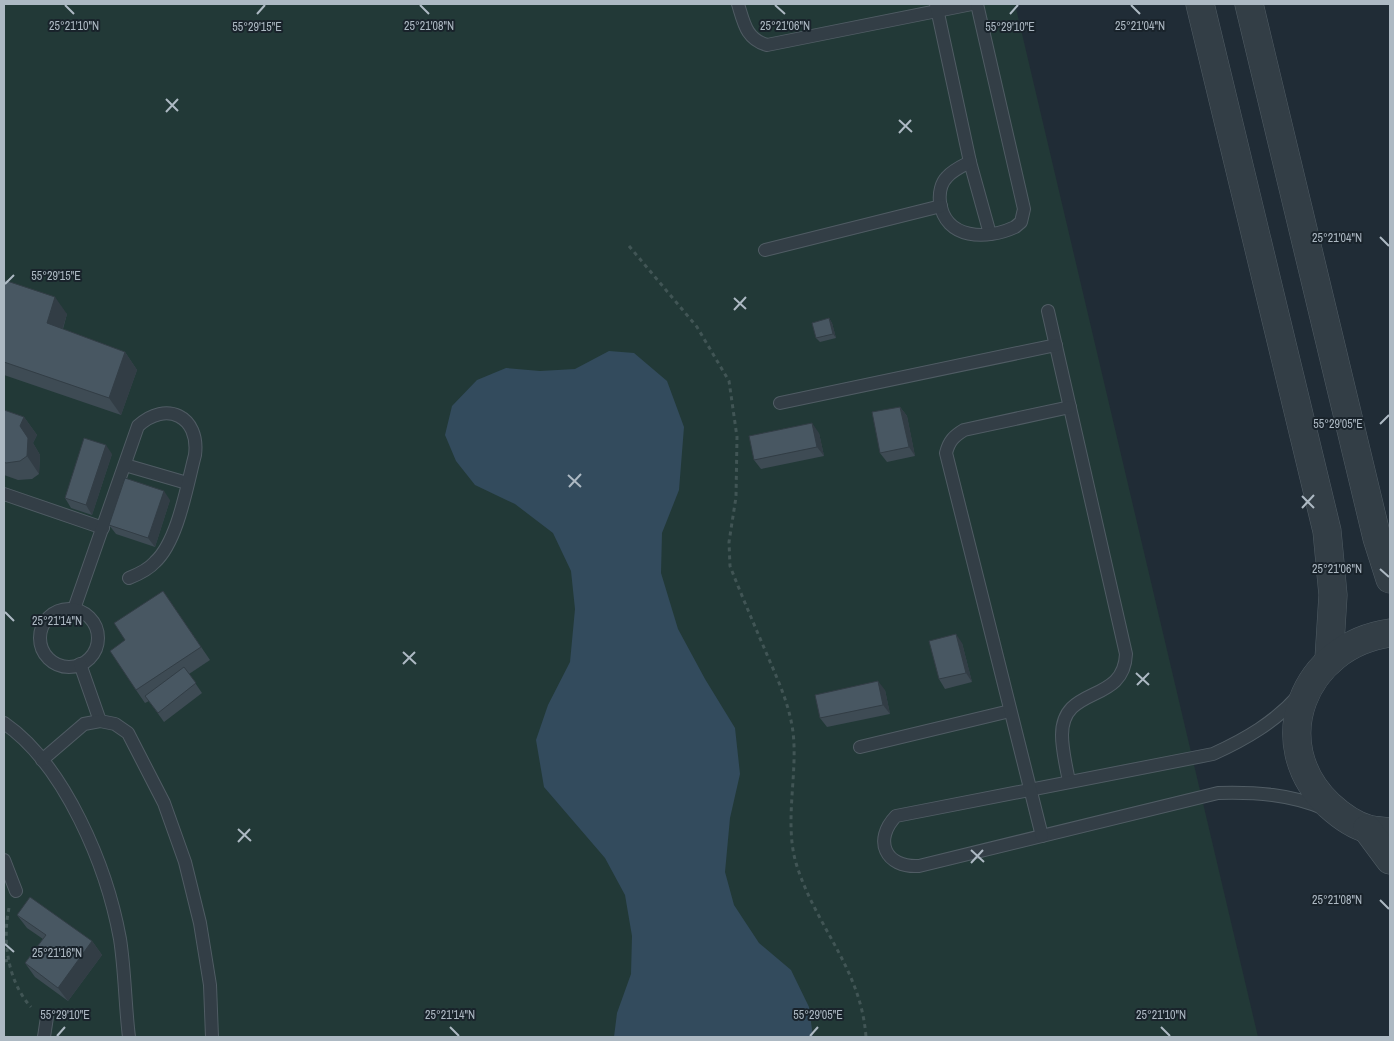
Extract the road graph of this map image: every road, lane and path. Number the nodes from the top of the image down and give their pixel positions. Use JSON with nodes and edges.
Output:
{"nodes":[{"id":1,"x":738,"y":4,"type":"edge"},
{"id":2,"x":972,"y":4,"type":"edge"},
{"id":3,"x":977,"y":4,"type":"edge"},
{"id":4,"x":1200,"y":4,"type":"edge"},
{"id":5,"x":1249,"y":4,"type":"edge"},
{"id":6,"x":937,"y":7,"type":"edge"},
{"id":7,"x":970,"y":162,"type":"junction"},
{"id":8,"x":941,"y":206,"type":"junction"},
{"id":9,"x":990,"y":234,"type":"junction"},
{"id":10,"x":629,"y":246,"type":"dead end"},
{"id":11,"x":766,"y":250,"type":"dead end"},
{"id":12,"x":1048,"y":311,"type":"dead end"},
{"id":13,"x":1056,"y":345,"type":"junction"},
{"id":14,"x":780,"y":403,"type":"dead end"},
{"id":15,"x":1070,"y":407,"type":"junction"},
{"id":16,"x":125,"y":465,"type":"junction"},
{"id":17,"x":187,"y":483,"type":"junction"},
{"id":18,"x":4,"y":494,"type":"edge"},
{"id":19,"x":103,"y":528,"type":"junction"},
{"id":20,"x":129,"y":578,"type":"dead end"},
{"id":21,"x":1390,"y":579,"type":"edge"},
{"id":22,"x":74,"y":609,"type":"junction"},
{"id":23,"x":1390,"y":633,"type":"edge"},
{"id":24,"x":1329,"y":659,"type":"junction"},
{"id":25,"x":80,"y":664,"type":"junction"},
{"id":26,"x":1310,"y":682,"type":"junction"},
{"id":27,"x":1010,"y":711,"type":"junction"},
{"id":28,"x":100,"y":721,"type":"junction"},
{"id":29,"x":4,"y":723,"type":"edge"},
{"id":30,"x":860,"y":747,"type":"dead end"},
{"id":31,"x":42,"y":760,"type":"junction"},
{"id":32,"x":1069,"y":781,"type":"junction"},
{"id":33,"x":1030,"y":788,"type":"junction"},
{"id":34,"x":1341,"y":816,"type":"junction"},
{"id":35,"x":1379,"y":830,"type":"edge"},
{"id":36,"x":1042,"y":836,"type":"junction"},
{"id":37,"x":4,"y":860,"type":"edge"},
{"id":38,"x":1390,"y":860,"type":"edge"},
{"id":39,"x":16,"y":891,"type":"joint"},
{"id":40,"x":9,"y":960,"type":"junction"},
{"id":41,"x":4,"y":961,"type":"edge"},
{"id":42,"x":47,"y":1017,"type":"joint"},
{"id":43,"x":44,"y":1037,"type":"edge"},
{"id":44,"x":129,"y":1037,"type":"edge"},
{"id":45,"x":212,"y":1037,"type":"edge"},
{"id":46,"x":866,"y":1037,"type":"edge"}],
"edges":[{"from":1,"to":6,"type":"lane"},
{"from":2,"to":6,"type":"lane"},
{"from":3,"to":9,"type":"lane"},
{"from":4,"to":24,"type":"street"},
{"from":5,"to":21,"type":"street"},
{"from":6,"to":7,"type":"lane"},
{"from":7,"to":8,"type":"lane"},
{"from":7,"to":9,"type":"lane"},
{"from":8,"to":9,"type":"lane"},
{"from":8,"to":11,"type":"lane"},
{"from":10,"to":46,"type":"path"},
{"from":12,"to":13,"type":"lane"},
{"from":13,"to":14,"type":"lane"},
{"from":13,"to":15,"type":"lane"},
{"from":15,"to":27,"type":"lane"},
{"from":15,"to":32,"type":"lane"},
{"from":16,"to":17,"type":"lane"},
{"from":16,"to":17,"type":"lane"},
{"from":16,"to":19,"type":"lane"},
{"from":17,"to":20,"type":"lane"},
{"from":18,"to":19,"type":"lane"},
{"from":19,"to":22,"type":"lane"},
{"from":22,"to":25,"type":"lane"},
{"from":22,"to":25,"type":"lane"},
{"from":23,"to":24,"type":"street"},
{"from":24,"to":26,"type":"street"},
{"from":25,"to":28,"type":"lane"},
{"from":26,"to":32,"type":"lane"},
{"from":26,"to":34,"type":"street"},
{"from":27,"to":30,"type":"lane"},
{"from":27,"to":33,"type":"lane"},
{"from":28,"to":31,"type":"lane"},
{"from":28,"to":45,"type":"lane"},
{"from":29,"to":31,"type":"lane"},
{"from":31,"to":44,"type":"lane"},
{"from":32,"to":33,"type":"lane"},
{"from":33,"to":36,"type":"lane"},
{"from":33,"to":36,"type":"lane"},
{"from":34,"to":35,"type":"street"},
{"from":34,"to":36,"type":"lane"},
{"from":35,"to":38,"type":"street"},
{"from":37,"to":39,"type":"lane"},
{"from":39,"to":40,"type":"path"},
{"from":40,"to":41,"type":"path"},
{"from":40,"to":42,"type":"path"},
{"from":42,"to":43,"type":"lane"}]}
